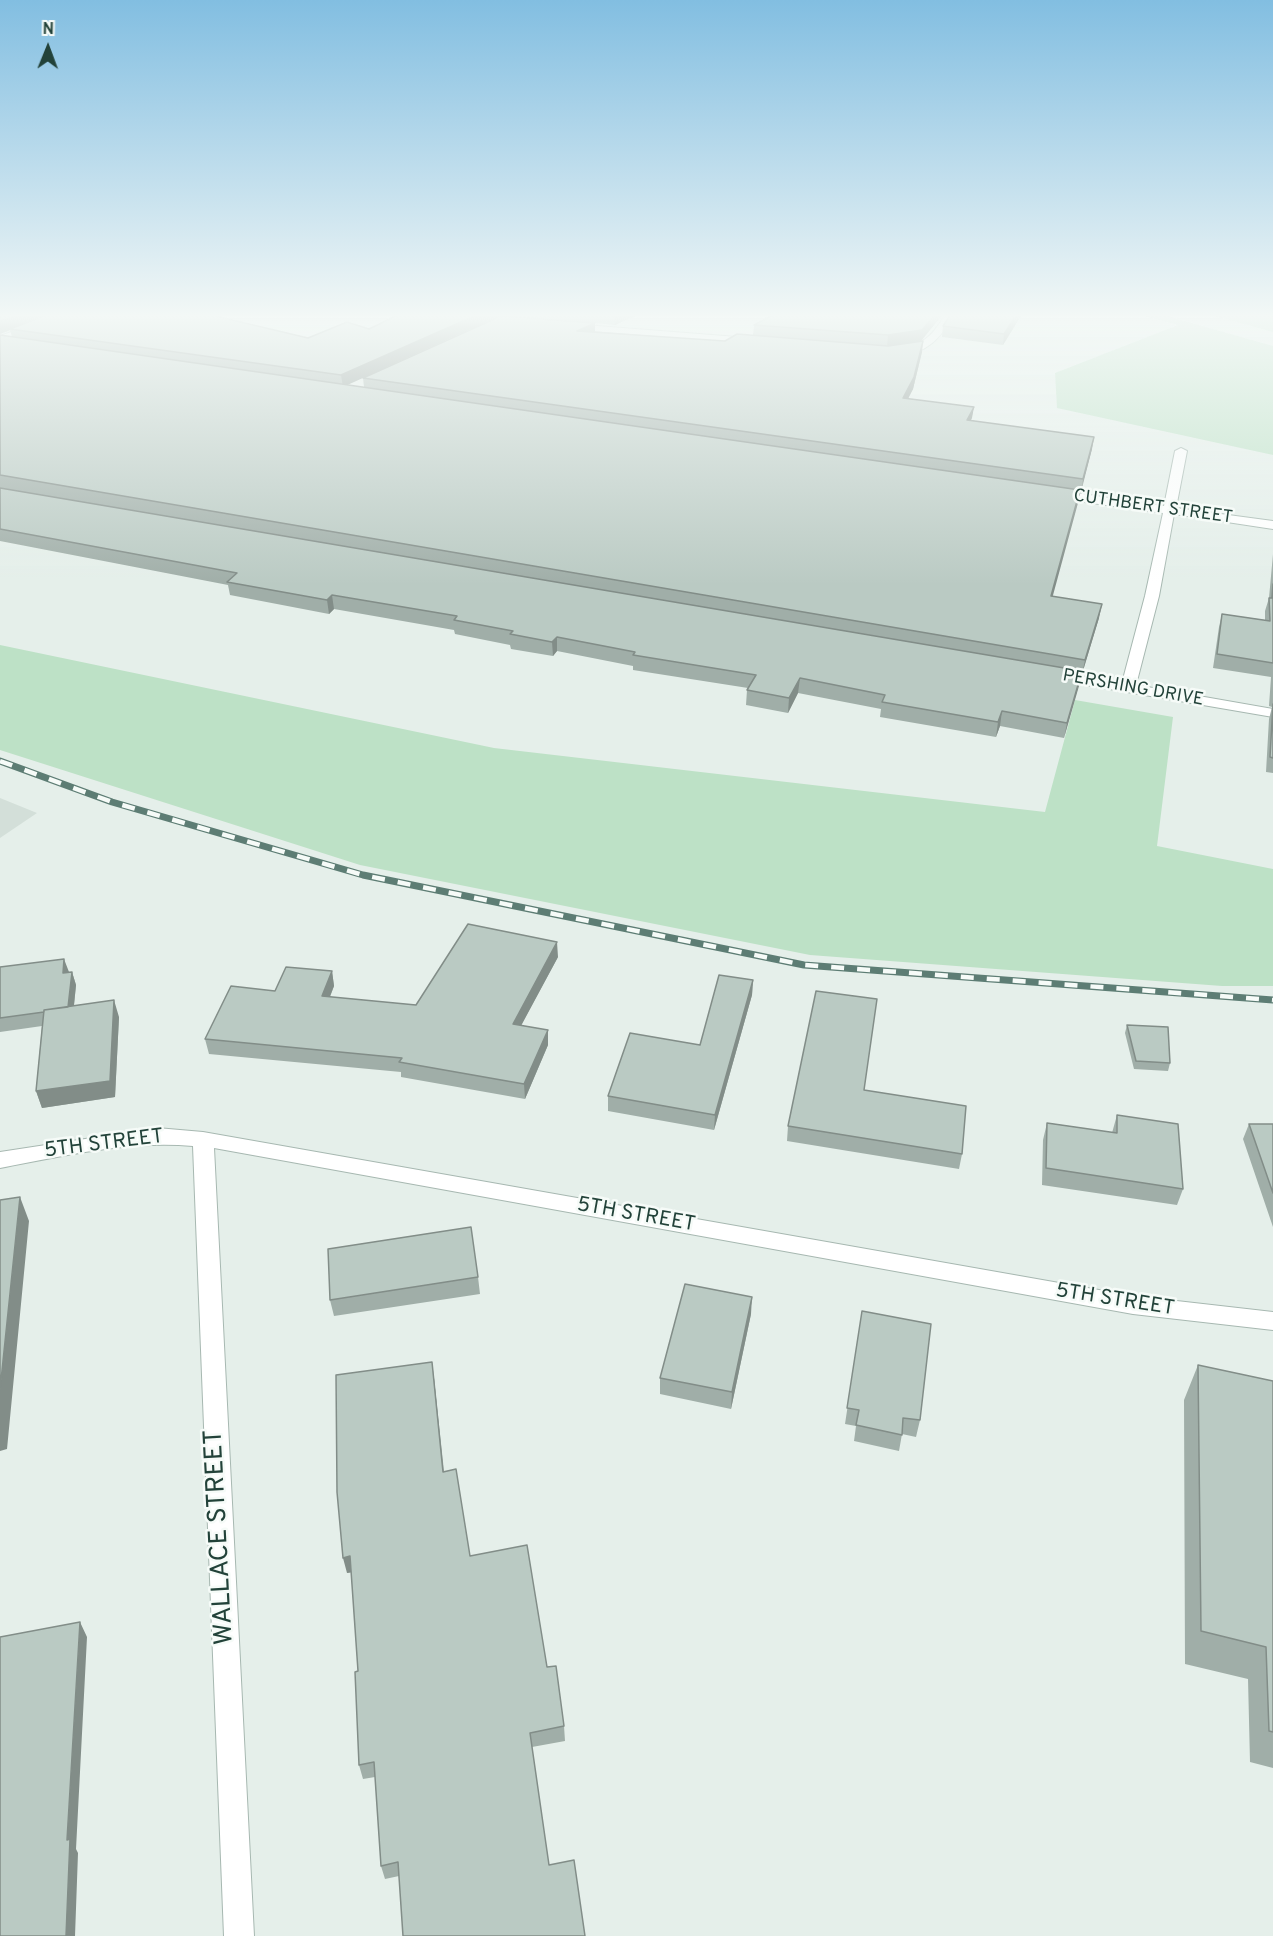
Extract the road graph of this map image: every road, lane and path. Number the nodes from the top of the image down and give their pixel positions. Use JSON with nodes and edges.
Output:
{"nodes":[{"id":1,"x":1181,"y":451,"type":"dead end"},
{"id":2,"x":1039,"y":492,"type":"edge"},
{"id":3,"x":1169,"y":511,"type":"junction"},
{"id":4,"x":1273,"y":525,"type":"edge"},
{"id":5,"x":1044,"y":673,"type":"edge"},
{"id":6,"x":1128,"y":688,"type":"junction"},
{"id":7,"x":1273,"y":713,"type":"edge"},
{"id":8,"x":203,"y":1139,"type":"junction"},
{"id":9,"x":0,"y":1160,"type":"edge"},
{"id":10,"x":1273,"y":1321,"type":"edge"},
{"id":11,"x":239,"y":1936,"type":"edge"}],
"edges":[{"from":1,"to":3,"type":"street"},
{"from":2,"to":3,"type":"street","name":"CUTHBERT STREET"},
{"from":3,"to":4,"type":"street","name":"CUTHBERT STREET"},
{"from":3,"to":6,"type":"street"},
{"from":5,"to":6,"type":"street","name":"PERSHING DRIVE"},
{"from":6,"to":7,"type":"street","name":"PERSHING DRIVE"},
{"from":8,"to":9,"type":"street","name":"5TH STREET"},
{"from":8,"to":10,"type":"street","name":"5TH STREET"},
{"from":8,"to":11,"type":"street","name":"WALLACE STREET"}]}
